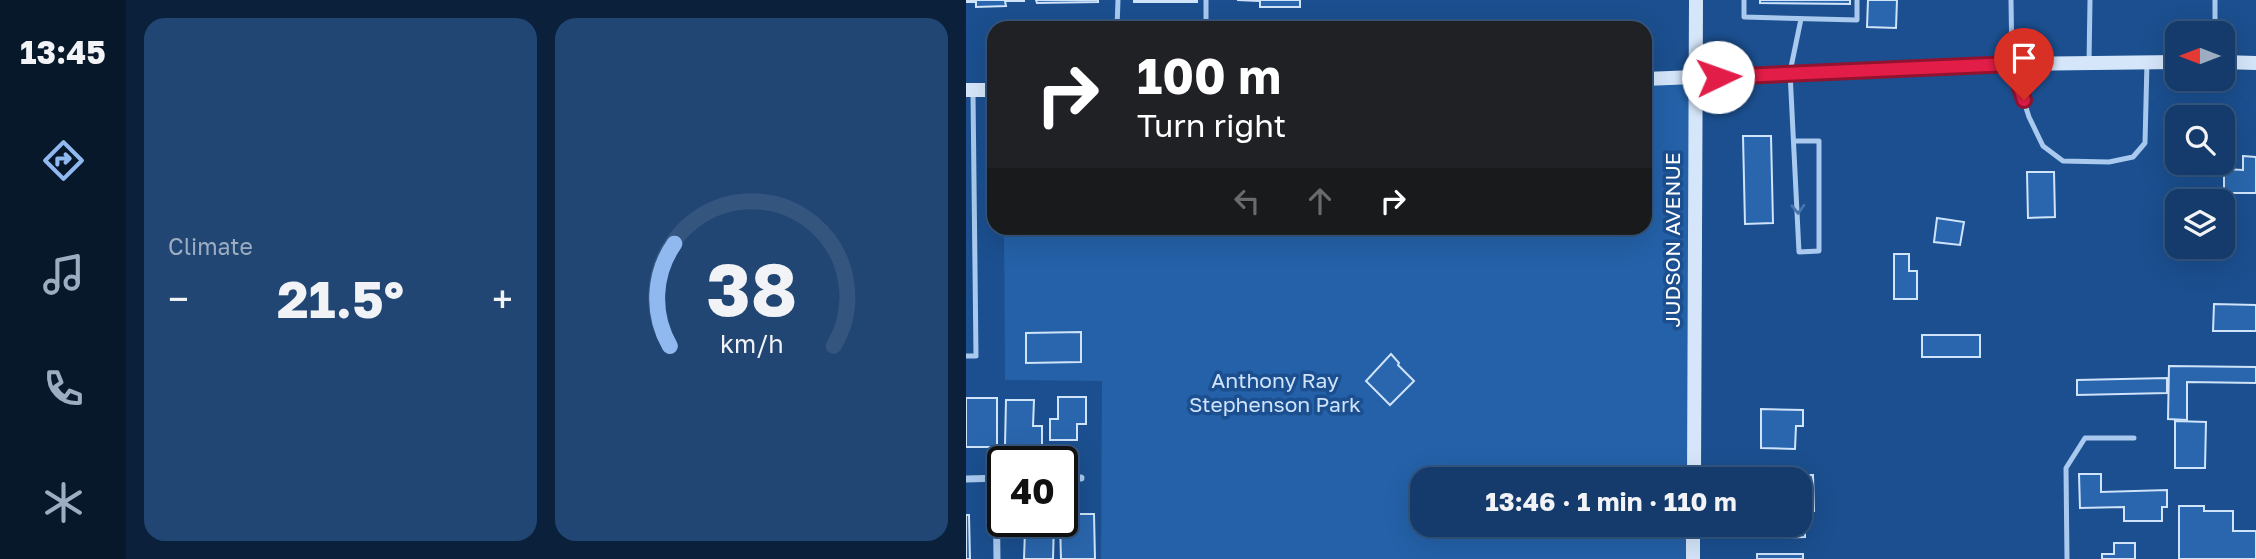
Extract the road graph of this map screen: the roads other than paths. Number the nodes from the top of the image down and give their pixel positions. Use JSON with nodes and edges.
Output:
{"nodes":[{"id":1,"x":1118,"y":0,"type":"edge"},
{"id":2,"x":1206,"y":0,"type":"edge"},
{"id":3,"x":1696,"y":0,"type":"edge"},
{"id":4,"x":1744,"y":0,"type":"edge"},
{"id":5,"x":1857,"y":0,"type":"edge"},
{"id":6,"x":2011,"y":0,"type":"edge"},
{"id":7,"x":2090,"y":0,"type":"edge"},
{"id":8,"x":2215,"y":0,"type":"edge"},
{"id":9,"x":1801,"y":19,"type":"junction"},
{"id":10,"x":1117,"y":21,"type":"edge"},
{"id":11,"x":1206,"y":21,"type":"edge"},
{"id":12,"x":2215,"y":21,"type":"edge"},
{"id":13,"x":2147,"y":62,"type":"junction"},
{"id":14,"x":2165,"y":62,"type":"edge"},
{"id":15,"x":2235,"y":62,"type":"edge"},
{"id":16,"x":2256,"y":62,"type":"edge"},
{"id":17,"x":2089,"y":63,"type":"junction"},
{"id":18,"x":2012,"y":64,"type":"junction"},
{"id":19,"x":1790,"y":72,"type":"junction"},
{"id":20,"x":1695,"y":78,"type":"junction"},
{"id":21,"x":1652,"y":79,"type":"edge"},
{"id":22,"x":970,"y":90,"type":"edge"},
{"id":23,"x":966,"y":127,"type":"edge"},
{"id":24,"x":974,"y":127,"type":"junction"},
{"id":25,"x":1795,"y":141,"type":"junction"},
{"id":26,"x":966,"y":356,"type":"edge"},
{"id":27,"x":2134,"y":439,"type":"dead end"},
{"id":28,"x":1693,"y":467,"type":"edge"},
{"id":29,"x":987,"y":478,"type":"edge"},
{"id":30,"x":966,"y":479,"type":"edge"},
{"id":31,"x":998,"y":537,"type":"edge"},
{"id":32,"x":1693,"y":537,"type":"edge"},
{"id":33,"x":997,"y":559,"type":"edge"},
{"id":34,"x":1693,"y":559,"type":"edge"},
{"id":35,"x":2067,"y":559,"type":"edge"}],
"edges":[{"from":1,"to":10,"type":"lane"},
{"from":2,"to":11,"type":"lane"},
{"from":3,"to":20,"type":"street","name":"JUDSON AVENUE"},
{"from":4,"to":9,"type":"lane"},
{"from":5,"to":9,"type":"lane"},
{"from":6,"to":18,"type":"lane"},
{"from":7,"to":17,"type":"lane"},
{"from":8,"to":12,"type":"lane"},
{"from":9,"to":19,"type":"lane"},
{"from":13,"to":14,"type":"street"},
{"from":13,"to":17,"type":"street"},
{"from":13,"to":18,"type":"lane"},
{"from":15,"to":16,"type":"street"},
{"from":17,"to":18,"type":"street"},
{"from":18,"to":19,"type":"street"},
{"from":19,"to":20,"type":"street"},
{"from":19,"to":25,"type":"lane"},
{"from":20,"to":21,"type":"street"},
{"from":20,"to":28,"type":"street","name":"JUDSON AVENUE"},
{"from":22,"to":24,"type":"lane"},
{"from":23,"to":24,"type":"lane"},
{"from":24,"to":26,"type":"lane"},
{"from":25,"to":25,"type":"lane","one_way":true},
{"from":27,"to":35,"type":"lane"},
{"from":29,"to":30,"type":"street"},
{"from":31,"to":33,"type":"street"},
{"from":32,"to":34,"type":"street"}]}
